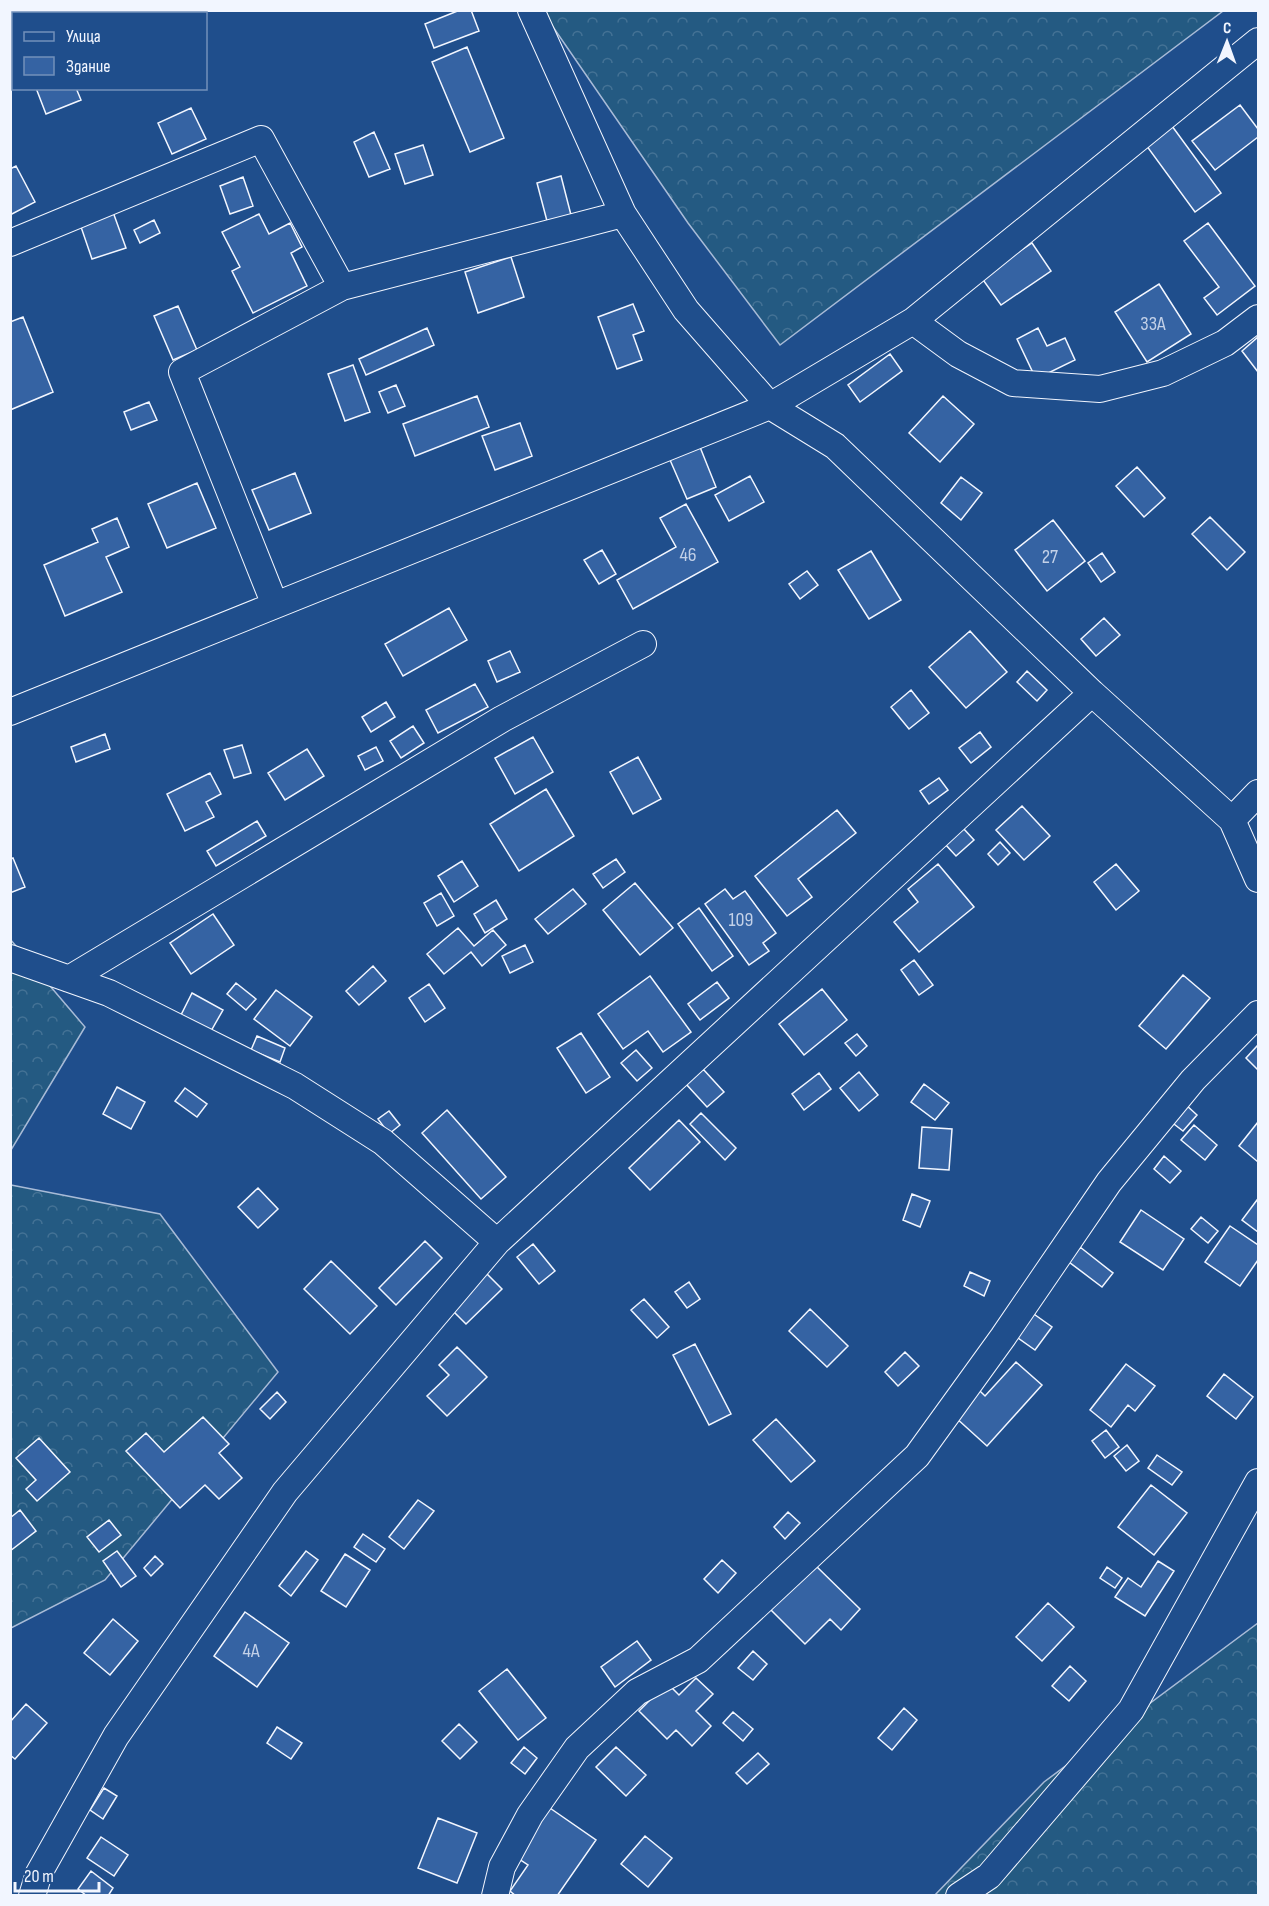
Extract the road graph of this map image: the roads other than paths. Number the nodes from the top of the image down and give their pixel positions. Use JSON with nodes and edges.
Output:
{"nodes":[{"id":1,"x":531,"y":10,"type":"edge"},
{"id":2,"x":1258,"y":41,"type":"edge"},
{"id":3,"x":623,"y":214,"type":"junction"},
{"id":4,"x":10,"y":243,"type":"edge"},
{"id":5,"x":342,"y":286,"type":"junction"},
{"id":6,"x":1258,"y":318,"type":"edge"},
{"id":7,"x":913,"y":321,"type":"junction"},
{"id":8,"x":770,"y":406,"type":"junction"},
{"id":9,"x":275,"y":605,"type":"junction"},
{"id":10,"x":644,"y":644,"type":"dead end"},
{"id":11,"x":1092,"y":693,"type":"junction"},
{"id":12,"x":10,"y":712,"type":"edge"},
{"id":13,"x":1258,"y":793,"type":"edge"},
{"id":14,"x":1232,"y":820,"type":"junction"},
{"id":15,"x":1258,"y":879,"type":"edge"},
{"id":16,"x":10,"y":958,"type":"edge"},
{"id":17,"x":69,"y":979,"type":"junction"},
{"id":18,"x":1258,"y":1014,"type":"edge"},
{"id":19,"x":497,"y":1242,"type":"junction"},
{"id":20,"x":1258,"y":1482,"type":"edge"},
{"id":21,"x":32,"y":1896,"type":"edge"},
{"id":22,"x":495,"y":1896,"type":"edge"},
{"id":23,"x":959,"y":1896,"type":"edge"}],
"edges":[{"from":1,"to":3,"type":"street"},
{"from":2,"to":7,"type":"street"},
{"from":3,"to":5,"type":"street"},
{"from":3,"to":8,"type":"street"},
{"from":4,"to":5,"type":"street"},
{"from":5,"to":9,"type":"street"},
{"from":6,"to":7,"type":"street"},
{"from":7,"to":8,"type":"street"},
{"from":8,"to":9,"type":"street"},
{"from":8,"to":11,"type":"street"},
{"from":9,"to":12,"type":"street"},
{"from":10,"to":17,"type":"street"},
{"from":11,"to":14,"type":"street"},
{"from":11,"to":19,"type":"street"},
{"from":13,"to":14,"type":"street"},
{"from":14,"to":15,"type":"street"},
{"from":16,"to":17,"type":"street"},
{"from":17,"to":19,"type":"street"},
{"from":18,"to":22,"type":"street"},
{"from":19,"to":21,"type":"street"},
{"from":20,"to":23,"type":"street"}]}
